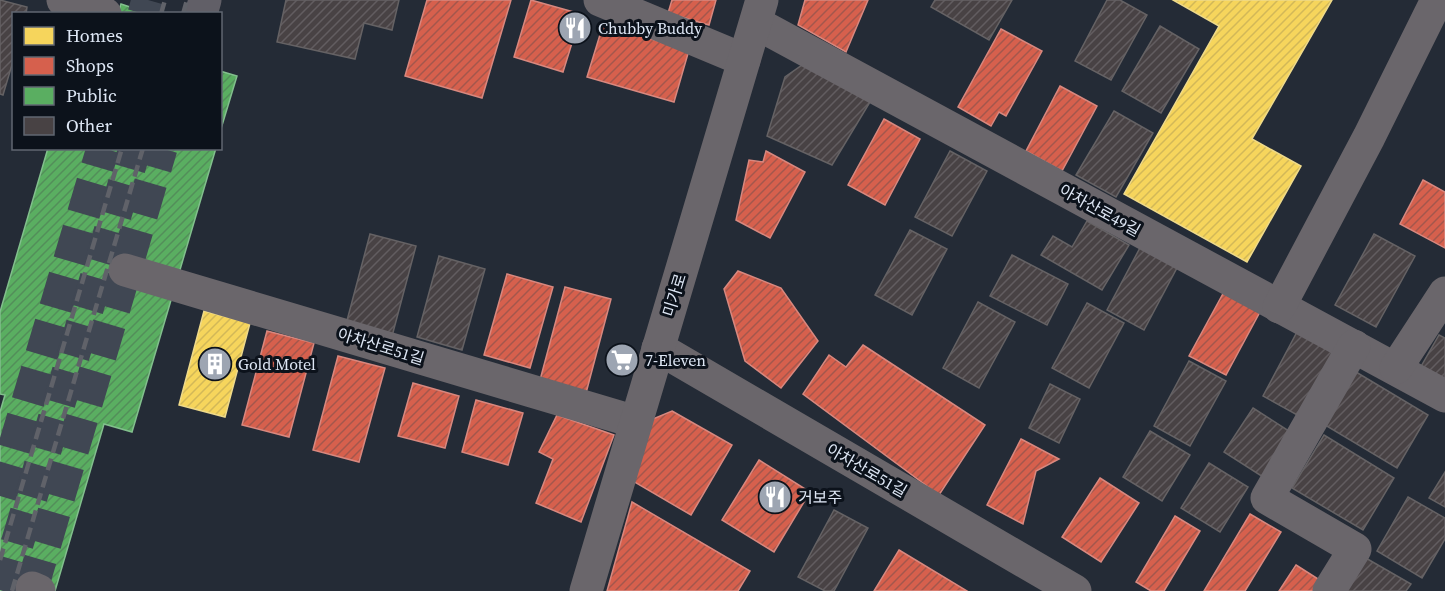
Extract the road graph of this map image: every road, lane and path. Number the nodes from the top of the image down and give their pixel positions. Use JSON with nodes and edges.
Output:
{"nodes":[{"id":1,"x":63,"y":0,"type":"edge"},
{"id":2,"x":600,"y":0,"type":"edge"},
{"id":3,"x":1437,"y":0,"type":"edge"},
{"id":4,"x":759,"y":11,"type":"edge"},
{"id":5,"x":99,"y":12,"type":"edge"},
{"id":6,"x":744,"y":60,"type":"junction"},
{"id":7,"x":125,"y":270,"type":"dead end"},
{"id":8,"x":1445,"y":293,"type":"edge"},
{"id":9,"x":1279,"y":307,"type":"junction"},
{"id":10,"x":1354,"y":346,"type":"junction"},
{"id":11,"x":658,"y":348,"type":"junction"},
{"id":12,"x":1396,"y":368,"type":"junction"},
{"id":13,"x":1445,"y":396,"type":"edge"},
{"id":14,"x":636,"y":422,"type":"junction"},
{"id":15,"x":586,"y":591,"type":"edge"},
{"id":16,"x":1075,"y":591,"type":"edge"},
{"id":17,"x":1329,"y":591,"type":"edge"}],
"edges":[{"from":1,"to":5,"type":"street"},
{"from":2,"to":6,"type":"street"},
{"from":3,"to":9,"type":"street"},
{"from":4,"to":6,"type":"street","name":"미가로"},
{"from":4,"to":9,"type":"street","name":"아차산로49길"},
{"from":6,"to":11,"type":"street","name":"미가로"},
{"from":7,"to":14,"type":"street","name":"아차산로51길"},
{"from":8,"to":12,"type":"street"},
{"from":9,"to":10,"type":"street","name":"아차산로49길"},
{"from":10,"to":12,"type":"street","name":"아차산로49길"},
{"from":10,"to":17,"type":"street"},
{"from":11,"to":14,"type":"street","name":"미가로"},
{"from":11,"to":16,"type":"street","name":"아차산로51길"},
{"from":12,"to":13,"type":"street","name":"아차산로49길"},
{"from":14,"to":15,"type":"street","name":"미가로"}]}
